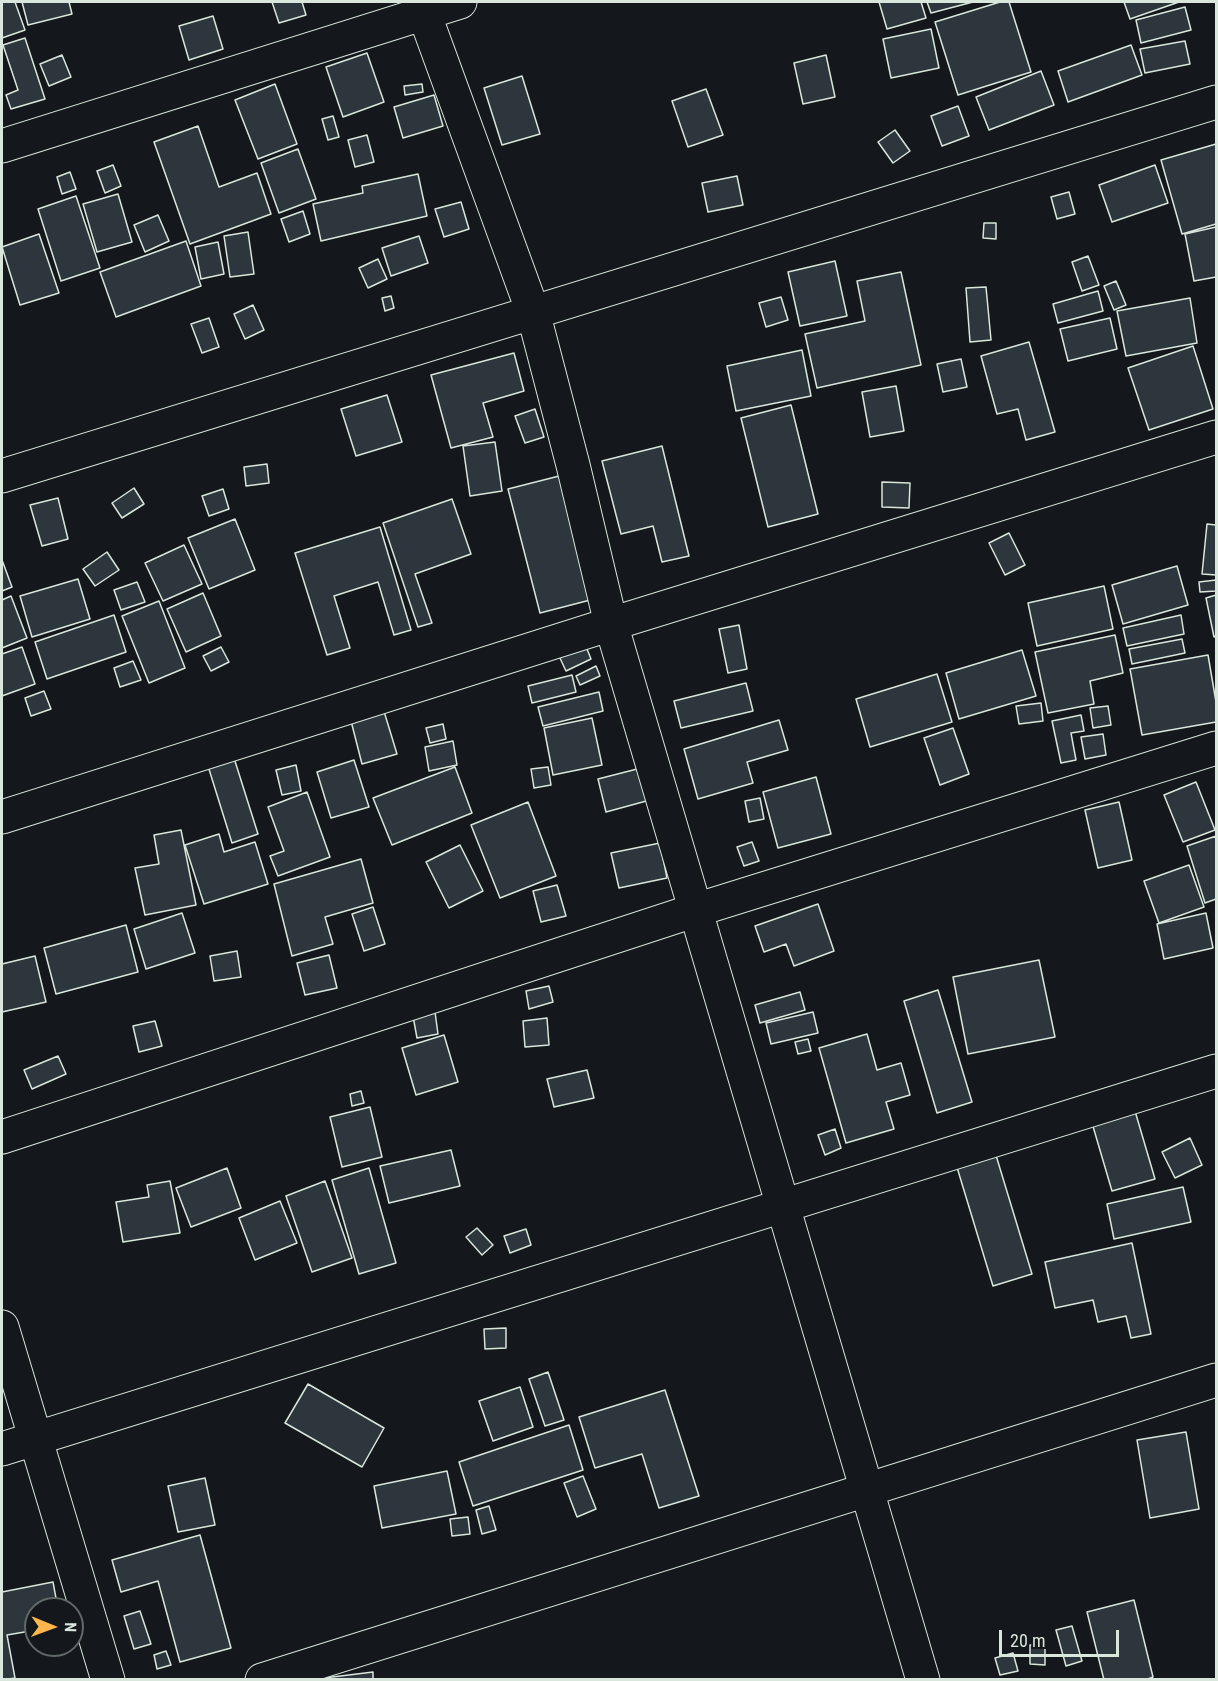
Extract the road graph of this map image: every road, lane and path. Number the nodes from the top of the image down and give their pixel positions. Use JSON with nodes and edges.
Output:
{"nodes":[{"id":1,"x":459,"y":2,"type":"edge"},
{"id":2,"x":422,"y":7,"type":"edge"},
{"id":3,"x":1216,"y":102,"type":"edge"},
{"id":4,"x":2,"y":146,"type":"edge"},
{"id":5,"x":533,"y":312,"type":"junction"},
{"id":6,"x":1216,"y":437,"type":"edge"},
{"id":7,"x":2,"y":476,"type":"edge"},
{"id":8,"x":611,"y":624,"type":"junction"},
{"id":9,"x":1216,"y":748,"type":"edge"},
{"id":10,"x":2,"y":817,"type":"edge"},
{"id":11,"x":696,"y":910,"type":"junction"},
{"id":12,"x":1216,"y":1071,"type":"edge"},
{"id":13,"x":2,"y":1137,"type":"edge"},
{"id":14,"x":783,"y":1206,"type":"junction"},
{"id":15,"x":2,"y":1327,"type":"edge"},
{"id":16,"x":1216,"y":1380,"type":"edge"},
{"id":17,"x":35,"y":1439,"type":"junction"},
{"id":18,"x":2,"y":1449,"type":"edge"},
{"id":19,"x":867,"y":1490,"type":"junction"},
{"id":20,"x":108,"y":1680,"type":"edge"},
{"id":21,"x":262,"y":1680,"type":"edge"},
{"id":22,"x":923,"y":1680,"type":"edge"}],
"edges":[{"from":1,"to":2,"type":"street"},
{"from":2,"to":4,"type":"street"},
{"from":2,"to":5,"type":"street"},
{"from":3,"to":5,"type":"street"},
{"from":5,"to":7,"type":"street"},
{"from":5,"to":8,"type":"street"},
{"from":6,"to":8,"type":"street"},
{"from":8,"to":10,"type":"street"},
{"from":8,"to":11,"type":"street"},
{"from":9,"to":11,"type":"street"},
{"from":11,"to":13,"type":"street"},
{"from":11,"to":14,"type":"street"},
{"from":12,"to":14,"type":"street"},
{"from":14,"to":17,"type":"street"},
{"from":14,"to":19,"type":"street"},
{"from":15,"to":17,"type":"street"},
{"from":16,"to":19,"type":"street"},
{"from":17,"to":18,"type":"street"},
{"from":17,"to":20,"type":"street"},
{"from":19,"to":21,"type":"street"},
{"from":19,"to":22,"type":"street"}]}
